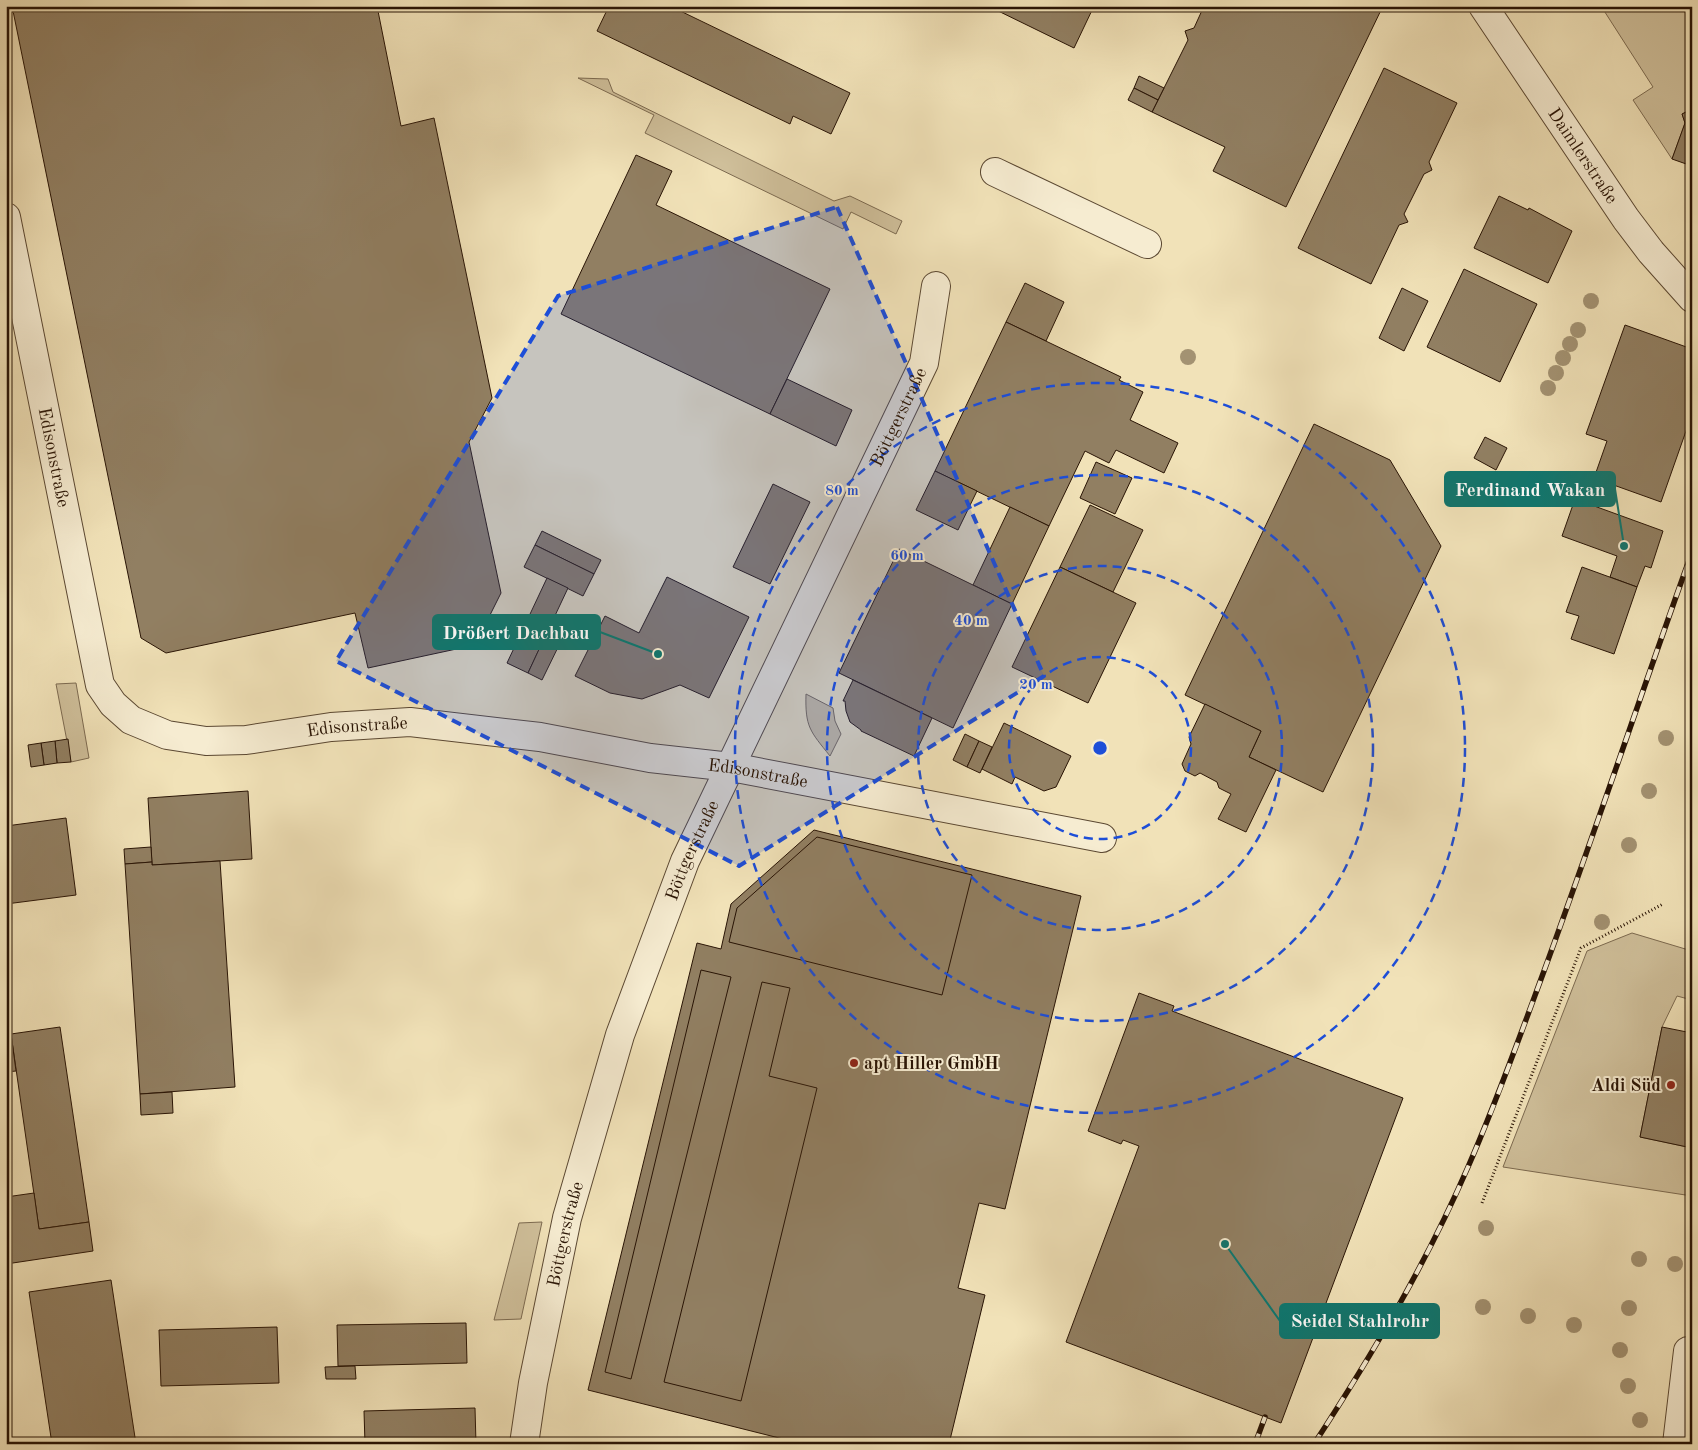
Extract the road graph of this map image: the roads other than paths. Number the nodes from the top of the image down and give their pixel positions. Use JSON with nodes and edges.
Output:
{"nodes":[{"id":1,"x":1483,"y":6,"type":"edge"},
{"id":2,"x":995,"y":172,"type":"dead end"},
{"id":3,"x":6,"y":217,"type":"edge"},
{"id":4,"x":1146,"y":244,"type":"dead end"},
{"id":5,"x":936,"y":286,"type":"dead end"},
{"id":6,"x":1692,"y":298,"type":"edge"},
{"id":7,"x":731,"y":767,"type":"junction"},
{"id":8,"x":1102,"y":838,"type":"dead end"},
{"id":9,"x":1688,"y":1351,"type":"dead end"},
{"id":10,"x":524,"y":1444,"type":"edge"},
{"id":11,"x":1677,"y":1444,"type":"edge"}],
"edges":[{"from":1,"to":6,"type":"street","name":"Daimlerstraße"},
{"from":2,"to":4,"type":"street"},
{"from":3,"to":7,"type":"street","name":"Edisonstraße"},
{"from":5,"to":7,"type":"street","name":"Böttgerstraße"},
{"from":7,"to":8,"type":"street","name":"Edisonstraße"},
{"from":7,"to":10,"type":"street","name":"Böttgerstraße"},
{"from":9,"to":11,"type":"street"}]}
